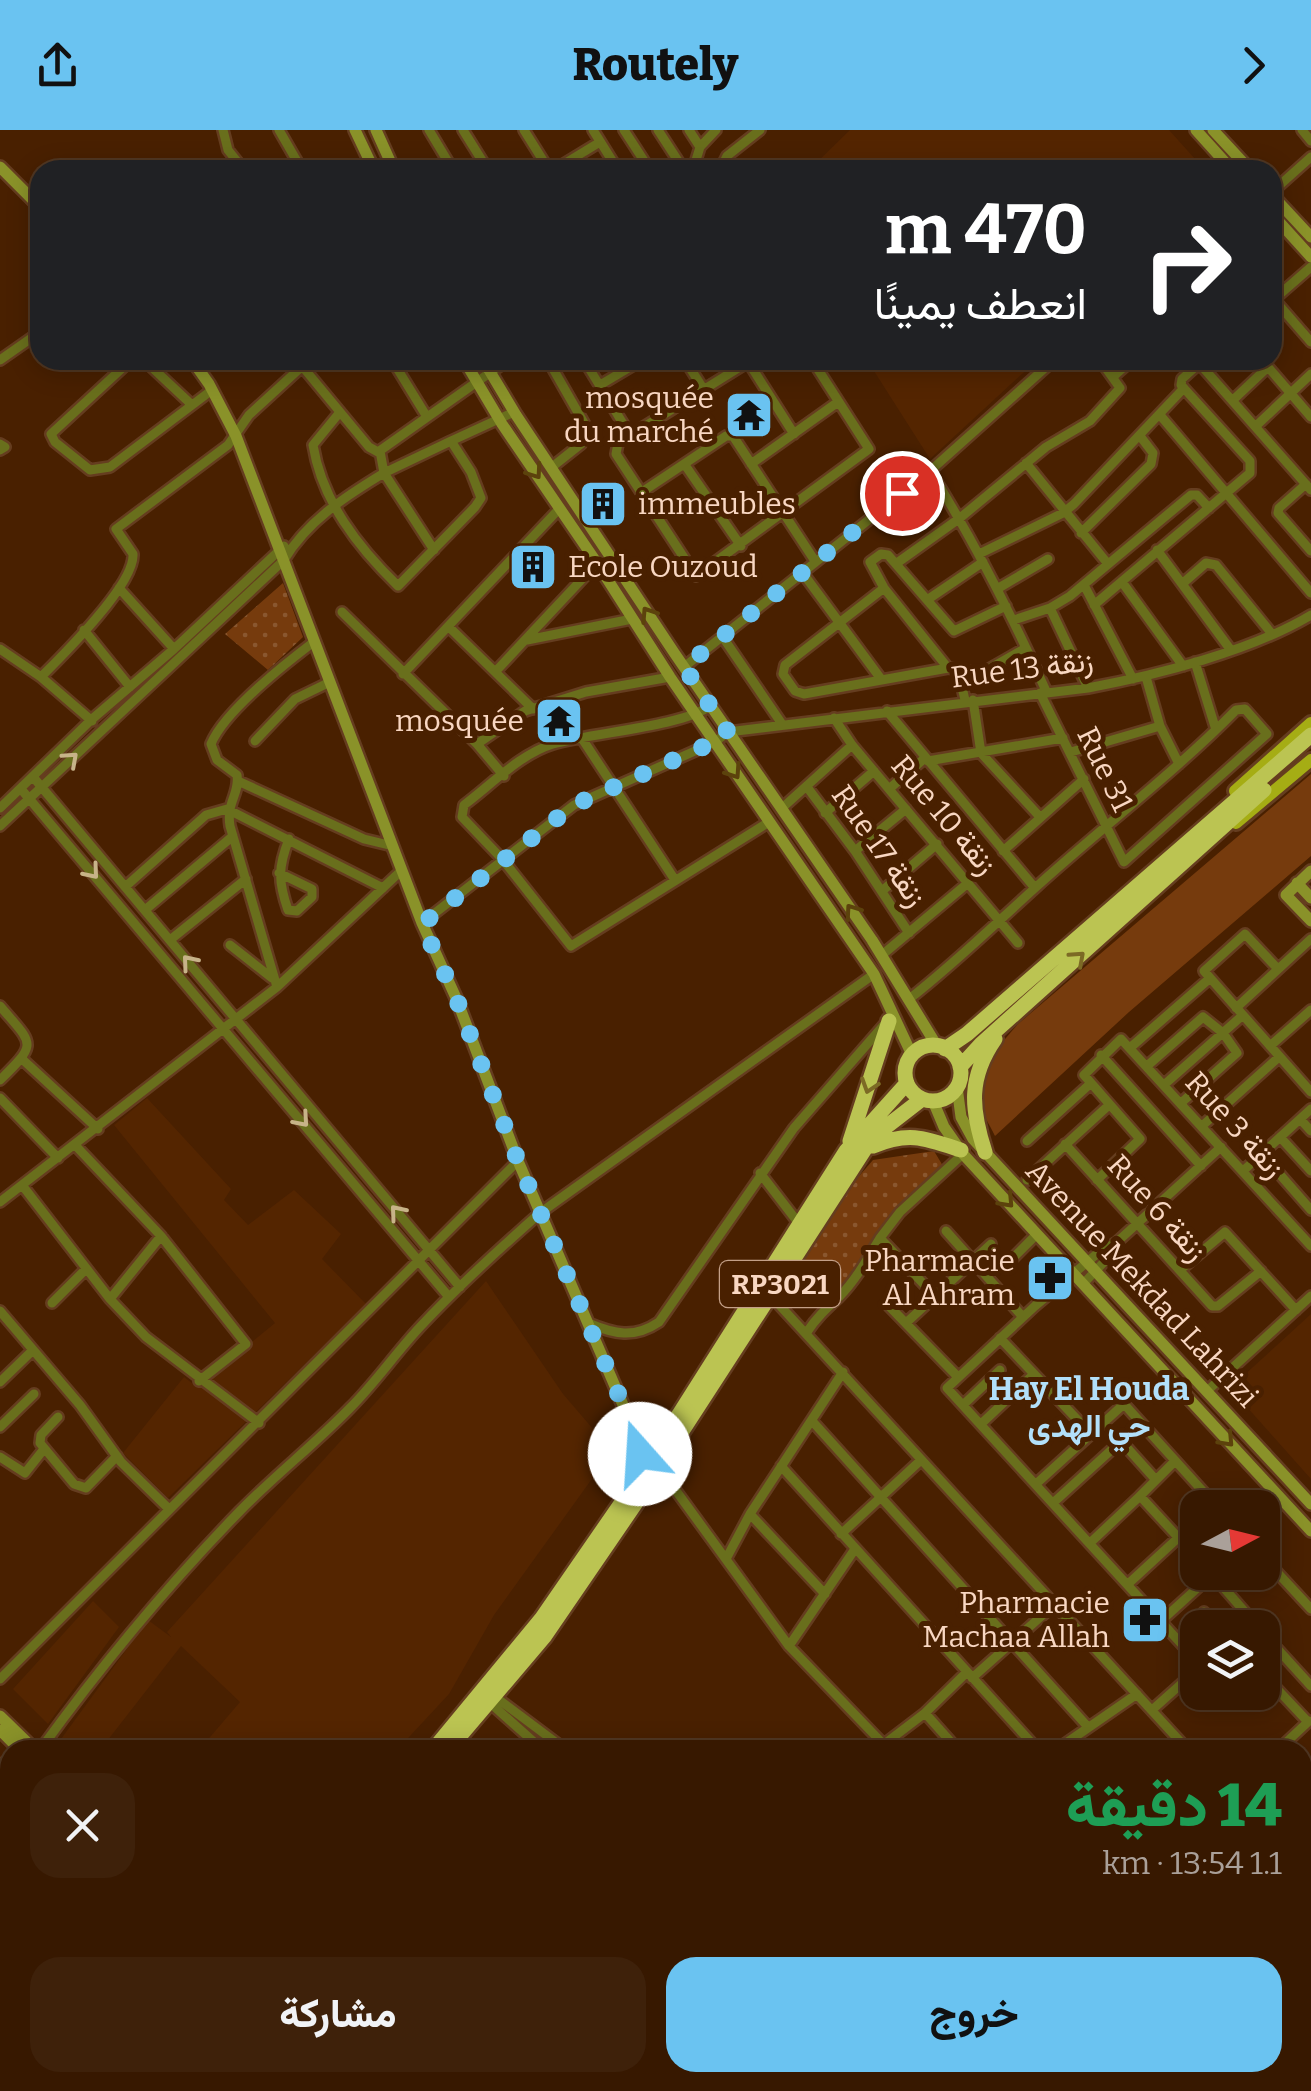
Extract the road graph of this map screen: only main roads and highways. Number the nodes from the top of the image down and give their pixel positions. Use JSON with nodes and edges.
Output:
{"nodes":[{"id":1,"x":1311,"y":722,"type":"edge"},
{"id":2,"x":1311,"y":735,"type":"edge"},
{"id":3,"x":1311,"y":748,"type":"edge"},
{"id":4,"x":1311,"y":760,"type":"edge"},
{"id":5,"x":1220,"y":830,"type":"junction"},
{"id":6,"x":1141,"y":884,"type":"junction"},
{"id":7,"x":892,"y":1017,"type":"road end"},
{"id":8,"x":1006,"y":1023,"type":"junction"},
{"id":9,"x":941,"y":1047,"type":"junction"},
{"id":10,"x":960,"y":1067,"type":"junction"},
{"id":11,"x":907,"y":1083,"type":"junction"},
{"id":12,"x":928,"y":1100,"type":"junction"},
{"id":13,"x":846,"y":1150,"type":"junction"},
{"id":14,"x":865,"y":1150,"type":"junction"},
{"id":15,"x":962,"y":1152,"type":"road end"},
{"id":16,"x":985,"y":1152,"type":"road end"},
{"id":17,"x":656,"y":1466,"type":"junction"},
{"id":18,"x":440,"y":1740,"type":"edge"},
{"id":19,"x":457,"y":1740,"type":"edge"}],
"edges":[{"from":1,"to":6,"type":"main road"},
{"from":2,"to":6,"type":"highway"},
{"from":3,"to":5,"type":"highway"},
{"from":4,"to":5,"type":"main road"},
{"from":8,"to":5,"type":"highway","one_way":true},
{"from":6,"to":9,"type":"highway"},
{"from":7,"to":13,"type":"highway","one_way":true},
{"from":8,"to":10,"type":"highway"},
{"from":8,"to":16,"type":"highway"},
{"from":9,"to":10,"type":"highway"},
{"from":9,"to":11,"type":"highway"},
{"from":10,"to":12,"type":"highway","number":"RP3021"},
{"from":11,"to":12,"type":"highway"},
{"from":11,"to":13,"type":"highway","number":"RP3021"},
{"from":12,"to":14,"type":"highway","number":"RP3021"},
{"from":13,"to":17,"type":"highway","number":"RP3021"},
{"from":14,"to":15,"type":"highway"},
{"from":14,"to":17,"type":"highway","number":"RP3021"},
{"from":17,"to":18,"type":"highway","number":"RP3021"},
{"from":17,"to":19,"type":"highway","number":"RP3021"}]}
